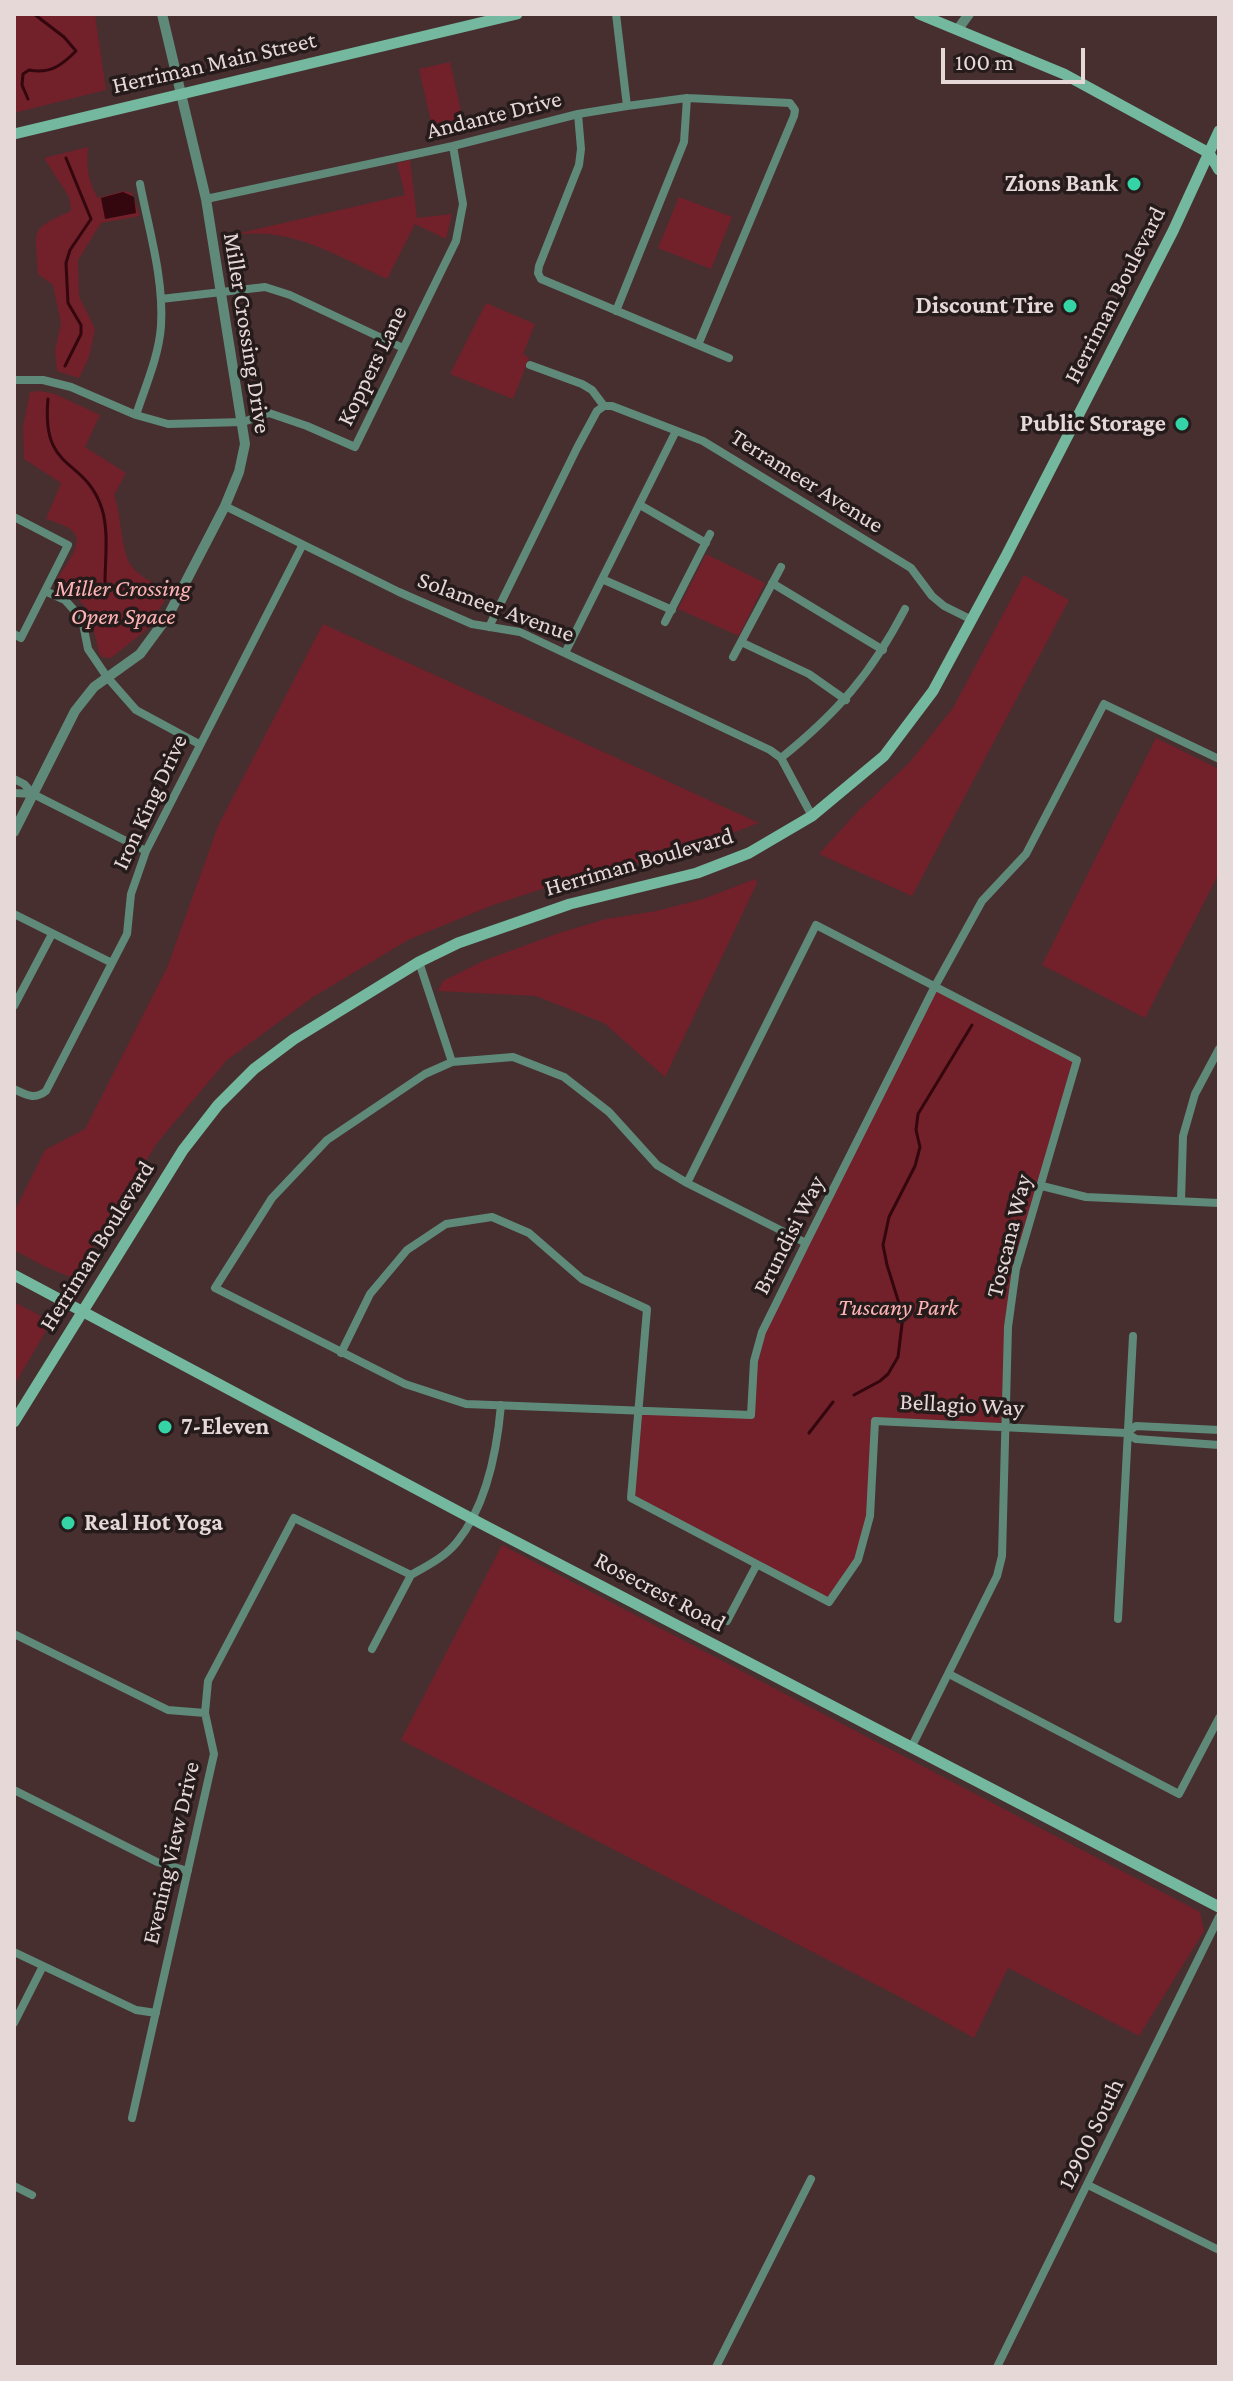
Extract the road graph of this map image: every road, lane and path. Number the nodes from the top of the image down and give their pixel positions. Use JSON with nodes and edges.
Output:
{"nodes":[{"id":1,"x":162,"y":14,"type":"edge"},
{"id":2,"x":517,"y":14,"type":"edge"},
{"id":3,"x":616,"y":14,"type":"edge"},
{"id":4,"x":919,"y":14,"type":"edge"},
{"id":5,"x":969,"y":14,"type":"edge"},
{"id":6,"x":958,"y":29,"type":"junction"},
{"id":7,"x":182,"y":93,"type":"junction"},
{"id":8,"x":687,"y":98,"type":"junction"},
{"id":9,"x":627,"y":106,"type":"junction"},
{"id":10,"x":578,"y":114,"type":"junction"},
{"id":11,"x":1219,"y":131,"type":"edge"},
{"id":12,"x":14,"y":134,"type":"edge"},
{"id":13,"x":453,"y":146,"type":"junction"},
{"id":14,"x":1214,"y":152,"type":"edge"},
{"id":15,"x":1219,"y":170,"type":"edge"},
{"id":16,"x":140,"y":184,"type":"dead end"},
{"id":17,"x":206,"y":199,"type":"junction"},
{"id":18,"x":221,"y":292,"type":"junction"},
{"id":19,"x":161,"y":299,"type":"junction"},
{"id":20,"x":616,"y":311,"type":"junction"},
{"id":21,"x":698,"y":345,"type":"junction"},
{"id":22,"x":403,"y":348,"type":"junction"},
{"id":23,"x":729,"y":358,"type":"dead end"},
{"id":24,"x":530,"y":365,"type":"dead end"},
{"id":25,"x":14,"y":380,"type":"edge"},
{"id":26,"x":604,"y":406,"type":"junction"},
{"id":27,"x":136,"y":415,"type":"junction"},
{"id":28,"x":243,"y":422,"type":"junction"},
{"id":29,"x":676,"y":431,"type":"junction"},
{"id":30,"x":640,"y":505,"type":"junction"},
{"id":31,"x":225,"y":506,"type":"junction"},
{"id":32,"x":14,"y":517,"type":"edge"},
{"id":33,"x":302,"y":546,"type":"junction"},
{"id":34,"x":781,"y":567,"type":"dead end"},
{"id":35,"x":602,"y":579,"type":"junction"},
{"id":36,"x":772,"y":583,"type":"junction"},
{"id":37,"x":45,"y":591,"type":"junction"},
{"id":38,"x":905,"y":609,"type":"dead end"},
{"id":39,"x":672,"y":610,"type":"junction"},
{"id":40,"x":972,"y":620,"type":"junction"},
{"id":41,"x":665,"y":622,"type":"dead end"},
{"id":42,"x":489,"y":627,"type":"junction"},
{"id":43,"x":18,"y":636,"type":"edge"},
{"id":44,"x":741,"y":642,"type":"junction"},
{"id":45,"x":883,"y":650,"type":"junction"},
{"id":46,"x":565,"y":653,"type":"junction"},
{"id":47,"x":733,"y":657,"type":"dead end"},
{"id":48,"x":107,"y":677,"type":"junction"},
{"id":49,"x":846,"y":700,"type":"junction"},
{"id":50,"x":199,"y":744,"type":"junction"},
{"id":51,"x":781,"y":758,"type":"junction"},
{"id":52,"x":1219,"y":759,"type":"edge"},
{"id":53,"x":14,"y":779,"type":"edge"},
{"id":54,"x":14,"y":793,"type":"edge"},
{"id":55,"x":33,"y":794,"type":"junction"},
{"id":56,"x":812,"y":816,"type":"junction"},
{"id":57,"x":14,"y":832,"type":"edge"},
{"id":58,"x":146,"y":851,"type":"junction"},
{"id":59,"x":14,"y":914,"type":"edge"},
{"id":60,"x":52,"y":934,"type":"junction"},
{"id":61,"x":419,"y":962,"type":"junction"},
{"id":62,"x":112,"y":963,"type":"junction"},
{"id":63,"x":934,"y":988,"type":"junction"},
{"id":64,"x":14,"y":1006,"type":"edge"},
{"id":65,"x":1219,"y":1049,"type":"edge"},
{"id":66,"x":452,"y":1062,"type":"junction"},
{"id":67,"x":14,"y":1089,"type":"edge"},
{"id":68,"x":687,"y":1183,"type":"junction"},
{"id":69,"x":1042,"y":1186,"type":"junction"},
{"id":70,"x":1181,"y":1201,"type":"junction"},
{"id":71,"x":1219,"y":1203,"type":"edge"},
{"id":72,"x":806,"y":1243,"type":"junction"},
{"id":73,"x":14,"y":1275,"type":"edge"},
{"id":74,"x":83,"y":1311,"type":"junction"},
{"id":75,"x":1133,"y":1336,"type":"dead end"},
{"id":76,"x":341,"y":1353,"type":"junction"},
{"id":77,"x":501,"y":1405,"type":"junction"},
{"id":78,"x":639,"y":1412,"type":"junction"},
{"id":79,"x":14,"y":1422,"type":"edge"},
{"id":80,"x":1006,"y":1428,"type":"junction"},
{"id":81,"x":1219,"y":1430,"type":"edge"},
{"id":82,"x":1126,"y":1433,"type":"junction"},
{"id":83,"x":1219,"y":1445,"type":"edge"},
{"id":84,"x":472,"y":1518,"type":"junction"},
{"id":85,"x":756,"y":1566,"type":"junction"},
{"id":86,"x":411,"y":1575,"type":"junction"},
{"id":87,"x":1118,"y":1619,"type":"dead end"},
{"id":88,"x":727,"y":1621,"type":"dead end"},
{"id":89,"x":14,"y":1634,"type":"edge"},
{"id":90,"x":372,"y":1649,"type":"dead end"},
{"id":91,"x":949,"y":1674,"type":"junction"},
{"id":92,"x":205,"y":1713,"type":"junction"},
{"id":93,"x":1219,"y":1718,"type":"edge"},
{"id":94,"x":911,"y":1748,"type":"junction"},
{"id":95,"x":14,"y":1790,"type":"edge"},
{"id":96,"x":188,"y":1871,"type":"junction"},
{"id":97,"x":1219,"y":1907,"type":"edge"},
{"id":98,"x":1219,"y":1917,"type":"edge"},
{"id":99,"x":14,"y":1952,"type":"edge"},
{"id":100,"x":43,"y":1966,"type":"junction"},
{"id":101,"x":156,"y":2013,"type":"junction"},
{"id":102,"x":14,"y":2023,"type":"edge"},
{"id":103,"x":132,"y":2118,"type":"dead end"},
{"id":104,"x":811,"y":2179,"type":"dead end"},
{"id":105,"x":1088,"y":2185,"type":"junction"},
{"id":106,"x":14,"y":2186,"type":"edge"},
{"id":107,"x":32,"y":2195,"type":"dead end"},
{"id":108,"x":1219,"y":2250,"type":"edge"},
{"id":109,"x":716,"y":2367,"type":"edge"},
{"id":110,"x":997,"y":2367,"type":"edge"}],
"edges":[{"from":1,"to":7,"type":"street","name":"Miller Crossing Drive"},
{"from":2,"to":7,"type":"main road","name":"Herriman Main Street"},
{"from":3,"to":9,"type":"street"},
{"from":4,"to":6,"type":"main road"},
{"from":5,"to":6,"type":"street"},
{"from":6,"to":14,"type":"main road"},
{"from":7,"to":12,"type":"main road","name":"Herriman Main Street"},
{"from":7,"to":17,"type":"street","name":"Miller Crossing Drive"},
{"from":8,"to":9,"type":"street","name":"Andante Drive"},
{"from":8,"to":20,"type":"street"},
{"from":8,"to":21,"type":"street","name":"Andante Drive"},
{"from":9,"to":10,"type":"street","name":"Andante Drive"},
{"from":10,"to":13,"type":"street","name":"Andante Drive"},
{"from":10,"to":20,"type":"street"},
{"from":11,"to":14,"type":"main road","name":"Herriman Boulevard"},
{"from":13,"to":17,"type":"street","name":"Andante Drive"},
{"from":13,"to":22,"type":"street","name":"Koppers Lane"},
{"from":14,"to":15,"type":"main road"},
{"from":14,"to":40,"type":"main road","name":"Herriman Boulevard"},
{"from":16,"to":19,"type":"street"},
{"from":17,"to":18,"type":"street","name":"Miller Crossing Drive"},
{"from":18,"to":19,"type":"street"},
{"from":18,"to":22,"type":"street"},
{"from":18,"to":28,"type":"street","name":"Miller Crossing Drive"},
{"from":19,"to":27,"type":"street"},
{"from":20,"to":21,"type":"street"},
{"from":21,"to":23,"type":"street"},
{"from":22,"to":28,"type":"street","name":"Koppers Lane"},
{"from":24,"to":26,"type":"street"},
{"from":25,"to":27,"type":"street","name":"Koppers Lane"},
{"from":26,"to":29,"type":"street","name":"Terrameer Avenue"},
{"from":26,"to":42,"type":"street"},
{"from":27,"to":28,"type":"street","name":"Koppers Lane"},
{"from":28,"to":31,"type":"street","name":"Miller Crossing Drive"},
{"from":29,"to":30,"type":"street"},
{"from":29,"to":40,"type":"street","name":"Terrameer Avenue"},
{"from":30,"to":35,"type":"street"},
{"from":30,"to":39,"type":"street"},
{"from":31,"to":33,"type":"street","name":"Solameer Avenue"},
{"from":31,"to":48,"type":"street","name":"Miller Crossing Drive"},
{"from":32,"to":37,"type":"street"},
{"from":33,"to":42,"type":"street","name":"Solameer Avenue"},
{"from":33,"to":50,"type":"street","name":"Iron King Drive"},
{"from":34,"to":36,"type":"street"},
{"from":35,"to":39,"type":"street"},
{"from":35,"to":46,"type":"street"},
{"from":36,"to":44,"type":"street"},
{"from":36,"to":45,"type":"street"},
{"from":37,"to":43,"type":"street"},
{"from":37,"to":48,"type":"street"},
{"from":38,"to":45,"type":"street"},
{"from":39,"to":41,"type":"street"},
{"from":40,"to":56,"type":"main road","name":"Herriman Boulevard"},
{"from":42,"to":46,"type":"street","name":"Solameer Avenue"},
{"from":44,"to":47,"type":"street"},
{"from":44,"to":49,"type":"street"},
{"from":45,"to":49,"type":"street"},
{"from":46,"to":51,"type":"street","name":"Solameer Avenue"},
{"from":48,"to":50,"type":"street"},
{"from":48,"to":55,"type":"street","name":"Miller Crossing Drive"},
{"from":49,"to":51,"type":"street"},
{"from":50,"to":58,"type":"street","name":"Iron King Drive"},
{"from":51,"to":56,"type":"street"},
{"from":52,"to":63,"type":"street","name":"Brundisi Way"},
{"from":53,"to":55,"type":"street"},
{"from":54,"to":55,"type":"street"},
{"from":55,"to":57,"type":"street","name":"Miller Crossing Drive"},
{"from":55,"to":58,"type":"street"},
{"from":56,"to":61,"type":"main road","name":"Herriman Boulevard"},
{"from":58,"to":62,"type":"street","name":"Iron King Drive"},
{"from":59,"to":60,"type":"street"},
{"from":60,"to":62,"type":"street"},
{"from":60,"to":64,"type":"street"},
{"from":61,"to":66,"type":"street"},
{"from":61,"to":74,"type":"main road","name":"Herriman Boulevard"},
{"from":62,"to":67,"type":"street","name":"Iron King Drive"},
{"from":63,"to":68,"type":"street","name":"Toscana Way"},
{"from":63,"to":69,"type":"street","name":"Toscana Way"},
{"from":63,"to":72,"type":"street","name":"Brundisi Way"},
{"from":65,"to":70,"type":"street"},
{"from":66,"to":68,"type":"street"},
{"from":66,"to":76,"type":"street","name":"Brundisi Way"},
{"from":68,"to":72,"type":"street"},
{"from":69,"to":70,"type":"street"},
{"from":69,"to":80,"type":"street","name":"Toscana Way"},
{"from":70,"to":71,"type":"street"},
{"from":72,"to":78,"type":"street","name":"Brundisi Way"},
{"from":73,"to":74,"type":"main road","name":"Rosecrest Road"},
{"from":74,"to":79,"type":"main road","name":"Herriman Boulevard"},
{"from":74,"to":84,"type":"main road","name":"Rosecrest Road"},
{"from":75,"to":82,"type":"street"},
{"from":76,"to":77,"type":"street","name":"Brundisi Way"},
{"from":76,"to":78,"type":"street"},
{"from":77,"to":78,"type":"street","name":"Brundisi Way"},
{"from":77,"to":84,"type":"street"},
{"from":78,"to":85,"type":"street","name":"Bellagio Way"},
{"from":80,"to":82,"type":"street","name":"Bellagio Way"},
{"from":80,"to":85,"type":"street","name":"Bellagio Way"},
{"from":80,"to":91,"type":"street","name":"Toscana Way"},
{"from":81,"to":82,"type":"street","name":"Bellagio Way"},
{"from":82,"to":83,"type":"street","name":"Bellagio Way"},
{"from":82,"to":87,"type":"street"},
{"from":84,"to":86,"type":"street"},
{"from":84,"to":94,"type":"main road","name":"Rosecrest Road"},
{"from":85,"to":88,"type":"street"},
{"from":86,"to":90,"type":"street"},
{"from":86,"to":92,"type":"street","name":"Evening View Drive"},
{"from":89,"to":92,"type":"street"},
{"from":91,"to":93,"type":"street"},
{"from":91,"to":94,"type":"street","name":"Toscana Way"},
{"from":92,"to":96,"type":"street","name":"Evening View Drive"},
{"from":94,"to":97,"type":"main road","name":"Rosecrest Road"},
{"from":95,"to":96,"type":"street"},
{"from":96,"to":101,"type":"street","name":"Evening View Drive"},
{"from":98,"to":105,"type":"street","name":"12900 South"},
{"from":99,"to":100,"type":"street"},
{"from":100,"to":101,"type":"street"},
{"from":100,"to":102,"type":"street"},
{"from":101,"to":103,"type":"street","name":"Evening View Drive"},
{"from":104,"to":109,"type":"street"},
{"from":105,"to":108,"type":"street"},
{"from":105,"to":110,"type":"street","name":"12900 South"},
{"from":106,"to":107,"type":"street"}]}
